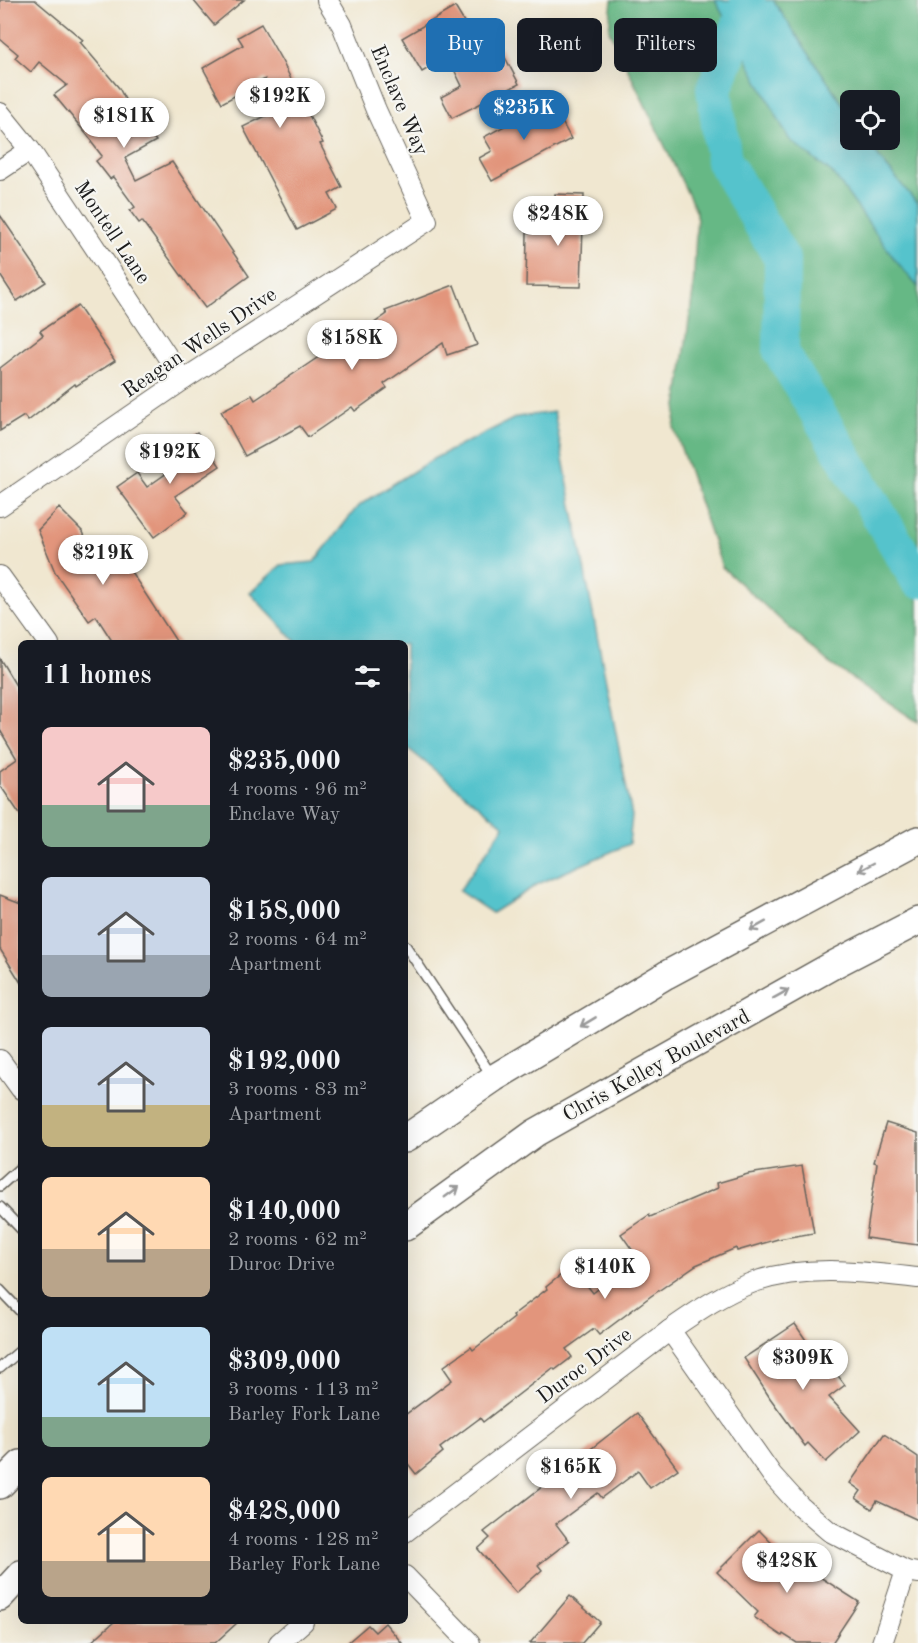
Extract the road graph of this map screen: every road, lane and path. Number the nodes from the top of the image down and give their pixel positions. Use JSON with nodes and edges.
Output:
{"nodes":[{"id":1,"x":327,"y":0,"type":"edge"},
{"id":2,"x":0,"y":113,"type":"edge"},
{"id":3,"x":30,"y":150,"type":"junction"},
{"id":4,"x":0,"y":170,"type":"edge"},
{"id":5,"x":427,"y":221,"type":"joint"},
{"id":6,"x":183,"y":380,"type":"junction"},
{"id":7,"x":0,"y":506,"type":"edge"},
{"id":8,"x":0,"y":576,"type":"edge"},
{"id":9,"x":46,"y":640,"type":"edge"},
{"id":10,"x":918,"y":840,"type":"edge"},
{"id":11,"x":918,"y":921,"type":"edge"},
{"id":12,"x":408,"y":949,"type":"edge"},
{"id":13,"x":0,"y":1060,"type":"edge"},
{"id":14,"x":494,"y":1078,"type":"junction"},
{"id":15,"x":18,"y":1085,"type":"edge"},
{"id":16,"x":408,"y":1137,"type":"edge"},
{"id":17,"x":18,"y":1170,"type":"edge"},
{"id":18,"x":0,"y":1186,"type":"edge"},
{"id":19,"x":0,"y":1207,"type":"edge"},
{"id":20,"x":408,"y":1225,"type":"edge"},
{"id":21,"x":18,"y":1226,"type":"edge"},
{"id":22,"x":918,"y":1278,"type":"edge"},
{"id":23,"x":0,"y":1290,"type":"edge"},
{"id":24,"x":18,"y":1309,"type":"edge"},
{"id":25,"x":670,"y":1330,"type":"junction"},
{"id":26,"x":18,"y":1353,"type":"edge"},
{"id":27,"x":0,"y":1368,"type":"edge"},
{"id":28,"x":18,"y":1467,"type":"edge"},
{"id":29,"x":0,"y":1485,"type":"edge"},
{"id":30,"x":408,"y":1530,"type":"edge"},
{"id":31,"x":912,"y":1572,"type":"edge"},
{"id":32,"x":18,"y":1577,"type":"edge"},
{"id":33,"x":408,"y":1579,"type":"edge"},
{"id":34,"x":0,"y":1597,"type":"edge"},
{"id":35,"x":301,"y":1624,"type":"edge"},
{"id":36,"x":279,"y":1643,"type":"edge"},
{"id":37,"x":470,"y":1643,"type":"edge"},
{"id":38,"x":882,"y":1643,"type":"edge"}],
"edges":[{"from":1,"to":5,"type":"street","name":"Enclave Way"},
{"from":2,"to":3,"type":"street","name":"Montell Lane"},
{"from":3,"to":4,"type":"street"},
{"from":3,"to":6,"type":"street","name":"Montell Lane"},
{"from":5,"to":6,"type":"street","name":"Reagan Wells Drive"},
{"from":6,"to":7,"type":"street","name":"Reagan Wells Drive"},
{"from":8,"to":9,"type":"street"},
{"from":10,"to":14,"type":"main road","one_way":true},
{"from":20,"to":11,"type":"main road","name":"Chris Kelley Boulevard","one_way":true},
{"from":12,"to":14,"type":"lane"},
{"from":13,"to":15,"type":"street"},
{"from":14,"to":16,"type":"main road"},
{"from":17,"to":18,"type":"lane"},
{"from":19,"to":21,"type":"lane"},
{"from":22,"to":25,"type":"street","name":"Duroc Drive"},
{"from":23,"to":24,"type":"lane"},
{"from":25,"to":30,"type":"street","name":"Duroc Drive"},
{"from":25,"to":31,"type":"street"},
{"from":26,"to":27,"type":"lane"},
{"from":28,"to":29,"type":"main road"},
{"from":31,"to":38,"type":"street"},
{"from":32,"to":34,"type":"main road"},
{"from":33,"to":37,"type":"street"},
{"from":35,"to":36,"type":"street"}]}
